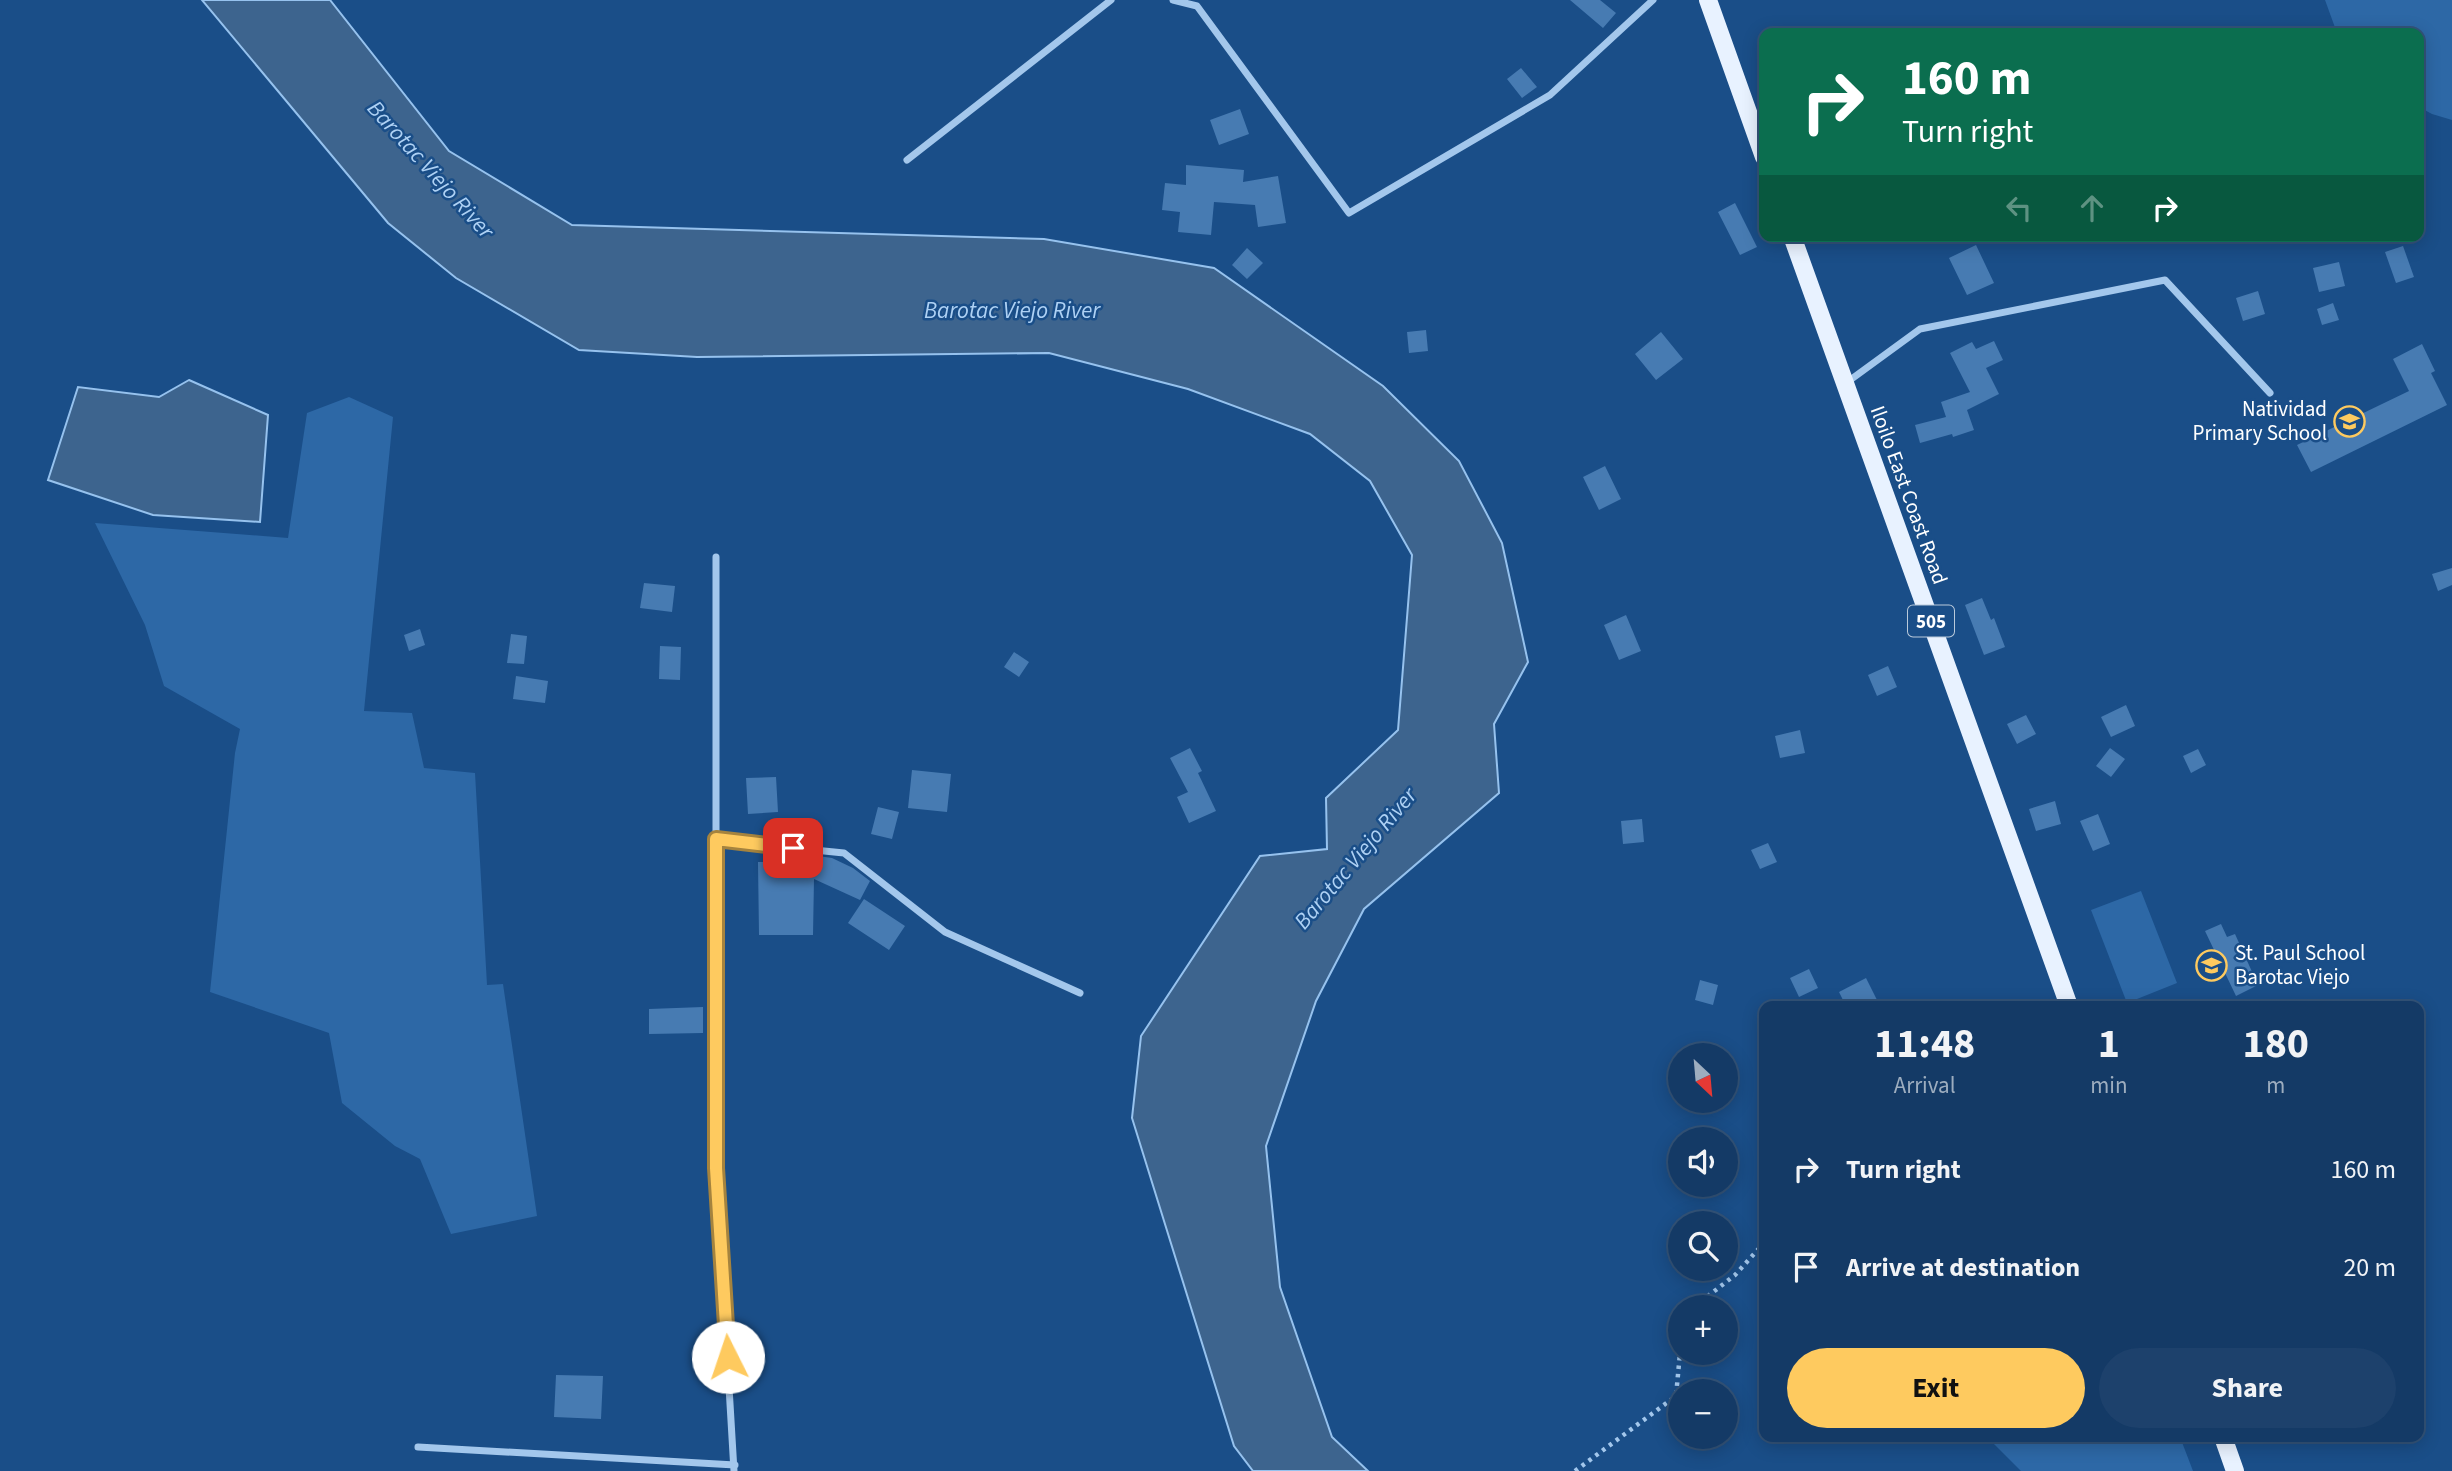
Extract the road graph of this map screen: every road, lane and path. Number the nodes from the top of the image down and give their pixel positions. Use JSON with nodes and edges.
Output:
{"nodes":[{"id":1,"x":1111,"y":0,"type":"edge"},
{"id":2,"x":1173,"y":0,"type":"edge"},
{"id":3,"x":1653,"y":0,"type":"edge"},
{"id":4,"x":1708,"y":0,"type":"edge"},
{"id":5,"x":1759,"y":143,"type":"edge"},
{"id":6,"x":907,"y":160,"type":"dead end"},
{"id":7,"x":1795,"y":242,"type":"edge"},
{"id":8,"x":1845,"y":383,"type":"junction"},
{"id":9,"x":2270,"y":393,"type":"dead end"},
{"id":10,"x":716,"y":557,"type":"dead end"},
{"id":11,"x":716,"y":839,"type":"junction"},
{"id":12,"x":1080,"y":993,"type":"dead end"},
{"id":13,"x":2067,"y":1001,"type":"edge"},
{"id":14,"x":1759,"y":1249,"type":"edge"},
{"id":15,"x":1709,"y":1295,"type":"edge"},
{"id":16,"x":1679,"y":1365,"type":"edge"},
{"id":17,"x":2225,"y":1442,"type":"edge"},
{"id":18,"x":418,"y":1447,"type":"dead end"},
{"id":19,"x":734,"y":1468,"type":"edge"},
{"id":20,"x":1575,"y":1471,"type":"edge"},
{"id":21,"x":2235,"y":1471,"type":"edge"}],
"edges":[{"from":1,"to":6,"type":"street"},
{"from":2,"to":3,"type":"street"},
{"from":4,"to":5,"type":"main road"},
{"from":7,"to":8,"type":"main road","name":"Iloilo East Coast Road","number":"505"},
{"from":8,"to":9,"type":"street"},
{"from":8,"to":13,"type":"main road","name":"Iloilo East Coast Road","number":"505"},
{"from":10,"to":11,"type":"street"},
{"from":11,"to":12,"type":"street"},
{"from":11,"to":19,"type":"street"},
{"from":14,"to":15,"type":"path"},
{"from":16,"to":20,"type":"path"},
{"from":17,"to":21,"type":"main road"},
{"from":18,"to":19,"type":"street"}]}
